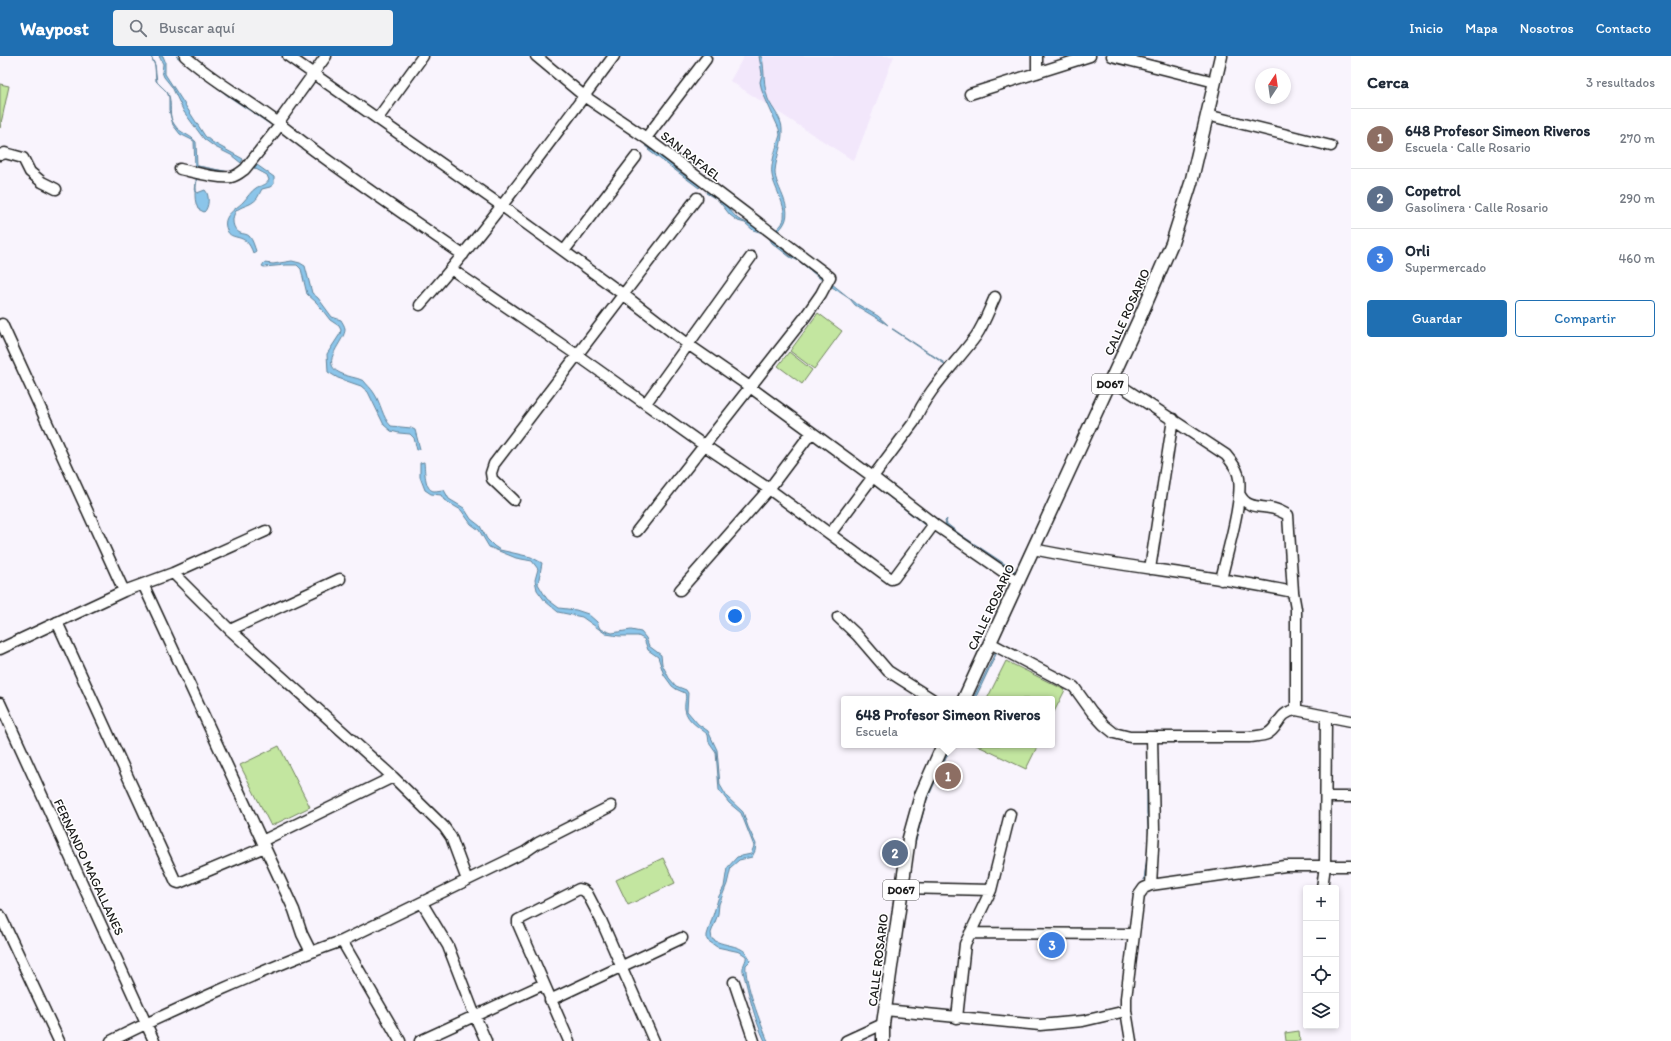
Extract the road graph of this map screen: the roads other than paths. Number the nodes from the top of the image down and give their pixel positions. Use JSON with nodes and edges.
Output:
{"nodes":[{"id":1,"x":186,"y":56,"type":"edge"},
{"id":2,"x":288,"y":56,"type":"edge"},
{"id":3,"x":326,"y":56,"type":"edge"},
{"id":4,"x":423,"y":56,"type":"edge"},
{"id":5,"x":536,"y":56,"type":"edge"},
{"id":6,"x":614,"y":56,"type":"edge"},
{"id":7,"x":1038,"y":56,"type":"edge"},
{"id":8,"x":1090,"y":56,"type":"edge"},
{"id":9,"x":1112,"y":56,"type":"edge"},
{"id":10,"x":1221,"y":56,"type":"edge"},
{"id":11,"x":706,"y":59,"type":"dead end"},
{"id":12,"x":1037,"y":73,"type":"junction"},
{"id":13,"x":313,"y":74,"type":"junction"},
{"id":14,"x":1215,"y":82,"type":"junction"},
{"id":15,"x":970,"y":94,"type":"dead end"},
{"id":16,"x":584,"y":96,"type":"junction"},
{"id":17,"x":1207,"y":116,"type":"junction"},
{"id":18,"x":378,"y":118,"type":"junction"},
{"id":19,"x":279,"y":124,"type":"junction"},
{"id":20,"x":646,"y":138,"type":"junction"},
{"id":21,"x":1331,"y":146,"type":"dead end"},
{"id":22,"x":0,"y":156,"type":"edge"},
{"id":23,"x":636,"y":157,"type":"dead end"},
{"id":24,"x":180,"y":168,"type":"dead end"},
{"id":25,"x":56,"y":189,"type":"dead end"},
{"id":26,"x":697,"y":198,"type":"dead end"},
{"id":27,"x":502,"y":206,"type":"junction"},
{"id":28,"x":564,"y":251,"type":"junction"},
{"id":29,"x":462,"y":255,"type":"junction"},
{"id":30,"x":751,"y":257,"type":"dead end"},
{"id":31,"x":452,"y":269,"type":"junction"},
{"id":32,"x":624,"y":295,"type":"junction"},
{"id":33,"x":995,"y":297,"type":"dead end"},
{"id":34,"x":420,"y":305,"type":"dead end"},
{"id":35,"x":2,"y":324,"type":"dead end"},
{"id":36,"x":689,"y":344,"type":"junction"},
{"id":37,"x":577,"y":355,"type":"junction"},
{"id":38,"x":1112,"y":380,"type":"junction"},
{"id":39,"x":750,"y":387,"type":"junction"},
{"id":40,"x":646,"y":403,"type":"junction"},
{"id":41,"x":1173,"y":419,"type":"junction"},
{"id":42,"x":812,"y":433,"type":"junction"},
{"id":43,"x":705,"y":446,"type":"junction"},
{"id":44,"x":873,"y":477,"type":"junction"},
{"id":45,"x":769,"y":489,"type":"junction"},
{"id":46,"x":1240,"y":496,"type":"junction"},
{"id":47,"x":514,"y":500,"type":"dead end"},
{"id":48,"x":934,"y":524,"type":"junction"},
{"id":49,"x":266,"y":531,"type":"dead end"},
{"id":50,"x":637,"y":531,"type":"dead end"},
{"id":51,"x":830,"y":534,"type":"junction"},
{"id":52,"x":1034,"y":550,"type":"junction"},
{"id":53,"x":1150,"y":569,"type":"junction"},
{"id":54,"x":172,"y":573,"type":"junction"},
{"id":55,"x":340,"y":579,"type":"dead end"},
{"id":56,"x":1221,"y":580,"type":"junction"},
{"id":57,"x":1018,"y":582,"type":"junction"},
{"id":58,"x":143,"y":584,"type":"junction"},
{"id":59,"x":680,"y":590,"type":"dead end"},
{"id":60,"x":124,"y":591,"type":"junction"},
{"id":61,"x":1293,"y":592,"type":"junction"},
{"id":62,"x":838,"y":617,"type":"dead end"},
{"id":63,"x":56,"y":622,"type":"junction"},
{"id":64,"x":230,"y":630,"type":"junction"},
{"id":65,"x":990,"y":643,"type":"junction"},
{"id":66,"x":0,"y":649,"type":"edge"},
{"id":67,"x":927,"y":696,"type":"edge"},
{"id":68,"x":965,"y":696,"type":"edge"},
{"id":69,"x":0,"y":703,"type":"edge"},
{"id":70,"x":1296,"y":710,"type":"junction"},
{"id":71,"x":1326,"y":716,"type":"junction"},
{"id":72,"x":1351,"y":721,"type":"edge"},
{"id":73,"x":1152,"y":737,"type":"junction"},
{"id":74,"x":942,"y":748,"type":"edge"},
{"id":75,"x":393,"y":777,"type":"junction"},
{"id":76,"x":1326,"y":797,"type":"junction"},
{"id":77,"x":1351,"y":797,"type":"edge"},
{"id":78,"x":611,"y":806,"type":"dead end"},
{"id":79,"x":1010,"y":814,"type":"dead end"},
{"id":80,"x":263,"y":844,"type":"junction"},
{"id":81,"x":1325,"y":866,"type":"junction"},
{"id":82,"x":1351,"y":866,"type":"edge"},
{"id":83,"x":467,"y":880,"type":"junction"},
{"id":84,"x":1151,"y":885,"type":"junction"},
{"id":85,"x":1322,"y":885,"type":"edge"},
{"id":86,"x":901,"y":888,"type":"junction"},
{"id":87,"x":991,"y":890,"type":"junction"},
{"id":88,"x":422,"y":903,"type":"junction"},
{"id":89,"x":0,"y":915,"type":"edge"},
{"id":90,"x":970,"y":933,"type":"junction"},
{"id":91,"x":1134,"y":934,"type":"junction"},
{"id":92,"x":682,"y":938,"type":"dead end"},
{"id":93,"x":342,"y":941,"type":"junction"},
{"id":94,"x":311,"y":952,"type":"junction"},
{"id":95,"x":621,"y":967,"type":"junction"},
{"id":96,"x":734,"y":982,"type":"dead end"},
{"id":97,"x":544,"y":984,"type":"junction"},
{"id":98,"x":550,"y":1000,"type":"junction"},
{"id":99,"x":885,"y":1010,"type":"junction"},
{"id":100,"x":1126,"y":1011,"type":"junction"},
{"id":101,"x":475,"y":1016,"type":"junction"},
{"id":102,"x":957,"y":1018,"type":"junction"},
{"id":103,"x":146,"y":1023,"type":"junction"},
{"id":104,"x":883,"y":1024,"type":"junction"},
{"id":105,"x":60,"y":1041,"type":"edge"},
{"id":106,"x":111,"y":1041,"type":"edge"},
{"id":107,"x":154,"y":1041,"type":"edge"},
{"id":108,"x":400,"y":1041,"type":"edge"},
{"id":109,"x":420,"y":1041,"type":"edge"},
{"id":110,"x":486,"y":1041,"type":"edge"},
{"id":111,"x":569,"y":1041,"type":"edge"},
{"id":112,"x":654,"y":1041,"type":"edge"},
{"id":113,"x":754,"y":1041,"type":"edge"},
{"id":114,"x":846,"y":1041,"type":"edge"},
{"id":115,"x":883,"y":1041,"type":"edge"},
{"id":116,"x":1131,"y":1041,"type":"edge"}],
"edges":[{"from":1,"to":19,"type":"street"},
{"from":2,"to":13,"type":"street"},
{"from":3,"to":13,"type":"street"},
{"from":4,"to":18,"type":"street"},
{"from":5,"to":16,"type":"street","name":"SAN RAFAEL"},
{"from":6,"to":16,"type":"street"},
{"from":7,"to":12,"type":"street"},
{"from":8,"to":12,"type":"street"},
{"from":9,"to":14,"type":"street"},
{"from":10,"to":14,"type":"main road","name":"CALLE ROSARIO","number":"D067"},
{"from":11,"to":20,"type":"street"},
{"from":12,"to":15,"type":"street"},
{"from":13,"to":18,"type":"street"},
{"from":13,"to":19,"type":"street"},
{"from":14,"to":17,"type":"main road","name":"CALLE ROSARIO","number":"D067"},
{"from":16,"to":20,"type":"street","name":"SAN RAFAEL"},
{"from":16,"to":27,"type":"street"},
{"from":17,"to":21,"type":"street"},
{"from":17,"to":38,"type":"main road","name":"CALLE ROSARIO","number":"D067"},
{"from":18,"to":27,"type":"street"},
{"from":19,"to":24,"type":"street"},
{"from":19,"to":29,"type":"street"},
{"from":20,"to":39,"type":"street","name":"SAN RAFAEL"},
{"from":22,"to":25,"type":"street"},
{"from":23,"to":28,"type":"street"},
{"from":26,"to":32,"type":"street"},
{"from":27,"to":28,"type":"street"},
{"from":27,"to":29,"type":"street"},
{"from":28,"to":32,"type":"street"},
{"from":29,"to":31,"type":"street"},
{"from":30,"to":36,"type":"street"},
{"from":31,"to":34,"type":"street"},
{"from":31,"to":37,"type":"street"},
{"from":32,"to":36,"type":"street"},
{"from":32,"to":37,"type":"street"},
{"from":33,"to":44,"type":"street"},
{"from":35,"to":60,"type":"street"},
{"from":36,"to":39,"type":"street"},
{"from":36,"to":40,"type":"street"},
{"from":37,"to":40,"type":"street"},
{"from":37,"to":47,"type":"street"},
{"from":38,"to":41,"type":"street"},
{"from":38,"to":52,"type":"main road","name":"CALLE ROSARIO","number":"D067"},
{"from":39,"to":42,"type":"street"},
{"from":39,"to":43,"type":"street"},
{"from":40,"to":43,"type":"street"},
{"from":41,"to":46,"type":"street"},
{"from":41,"to":53,"type":"street"},
{"from":42,"to":44,"type":"street"},
{"from":42,"to":45,"type":"street"},
{"from":43,"to":45,"type":"street"},
{"from":43,"to":50,"type":"street"},
{"from":44,"to":48,"type":"street"},
{"from":44,"to":51,"type":"street"},
{"from":45,"to":51,"type":"street"},
{"from":45,"to":59,"type":"street"},
{"from":46,"to":56,"type":"street"},
{"from":46,"to":61,"type":"street"},
{"from":48,"to":51,"type":"street"},
{"from":48,"to":57,"type":"street"},
{"from":49,"to":54,"type":"street"},
{"from":52,"to":53,"type":"street"},
{"from":52,"to":57,"type":"main road","name":"CALLE ROSARIO","number":"D067"},
{"from":53,"to":56,"type":"street"},
{"from":54,"to":58,"type":"street"},
{"from":54,"to":64,"type":"street"},
{"from":55,"to":64,"type":"street"},
{"from":56,"to":61,"type":"street"},
{"from":57,"to":65,"type":"main road","name":"CALLE ROSARIO","number":"D067"},
{"from":58,"to":60,"type":"street"},
{"from":58,"to":80,"type":"street"},
{"from":60,"to":63,"type":"street"},
{"from":61,"to":70,"type":"street"},
{"from":62,"to":67,"type":"street"},
{"from":63,"to":66,"type":"street"},
{"from":63,"to":80,"type":"street"},
{"from":64,"to":75,"type":"street"},
{"from":65,"to":68,"type":"main road","name":"CALLE ROSARIO","number":"D067"},
{"from":65,"to":73,"type":"street"},
{"from":69,"to":103,"type":"street","name":"FERNANDO MAGALLANES"},
{"from":70,"to":71,"type":"street"},
{"from":70,"to":73,"type":"street"},
{"from":71,"to":72,"type":"street"},
{"from":71,"to":76,"type":"street"},
{"from":73,"to":84,"type":"street"},
{"from":74,"to":86,"type":"main road","name":"CALLE ROSARIO","number":"D067"},
{"from":75,"to":80,"type":"street"},
{"from":75,"to":83,"type":"street"},
{"from":76,"to":77,"type":"street"},
{"from":76,"to":81,"type":"street"},
{"from":78,"to":83,"type":"street"},
{"from":79,"to":87,"type":"street"},
{"from":80,"to":94,"type":"street"},
{"from":81,"to":82,"type":"street"},
{"from":81,"to":84,"type":"street"},
{"from":81,"to":85,"type":"street"},
{"from":83,"to":88,"type":"street"},
{"from":84,"to":91,"type":"street"},
{"from":86,"to":87,"type":"street"},
{"from":86,"to":99,"type":"main road","name":"CALLE ROSARIO","number":"D067"},
{"from":87,"to":90,"type":"street"},
{"from":88,"to":93,"type":"street"},
{"from":88,"to":101,"type":"street"},
{"from":89,"to":105,"type":"street"},
{"from":90,"to":91,"type":"street"},
{"from":90,"to":102,"type":"street"},
{"from":91,"to":100,"type":"street"},
{"from":92,"to":95,"type":"street"},
{"from":93,"to":94,"type":"street"},
{"from":93,"to":108,"type":"street"},
{"from":94,"to":103,"type":"street"},
{"from":95,"to":97,"type":"street"},
{"from":95,"to":98,"type":"street"},
{"from":95,"to":112,"type":"street"},
{"from":96,"to":113,"type":"street"},
{"from":97,"to":98,"type":"street"},
{"from":97,"to":101,"type":"street"},
{"from":98,"to":111,"type":"street"},
{"from":99,"to":102,"type":"street"},
{"from":99,"to":104,"type":"main road","name":"CALLE ROSARIO","number":"D067"},
{"from":100,"to":102,"type":"street"},
{"from":100,"to":116,"type":"street"},
{"from":101,"to":109,"type":"street"},
{"from":101,"to":110,"type":"street"},
{"from":103,"to":106,"type":"street"},
{"from":103,"to":107,"type":"street","name":"FERNANDO MAGALLANES"},
{"from":104,"to":114,"type":"street"},
{"from":104,"to":115,"type":"main road","name":"CALLE ROSARIO","number":"D067"}]}
